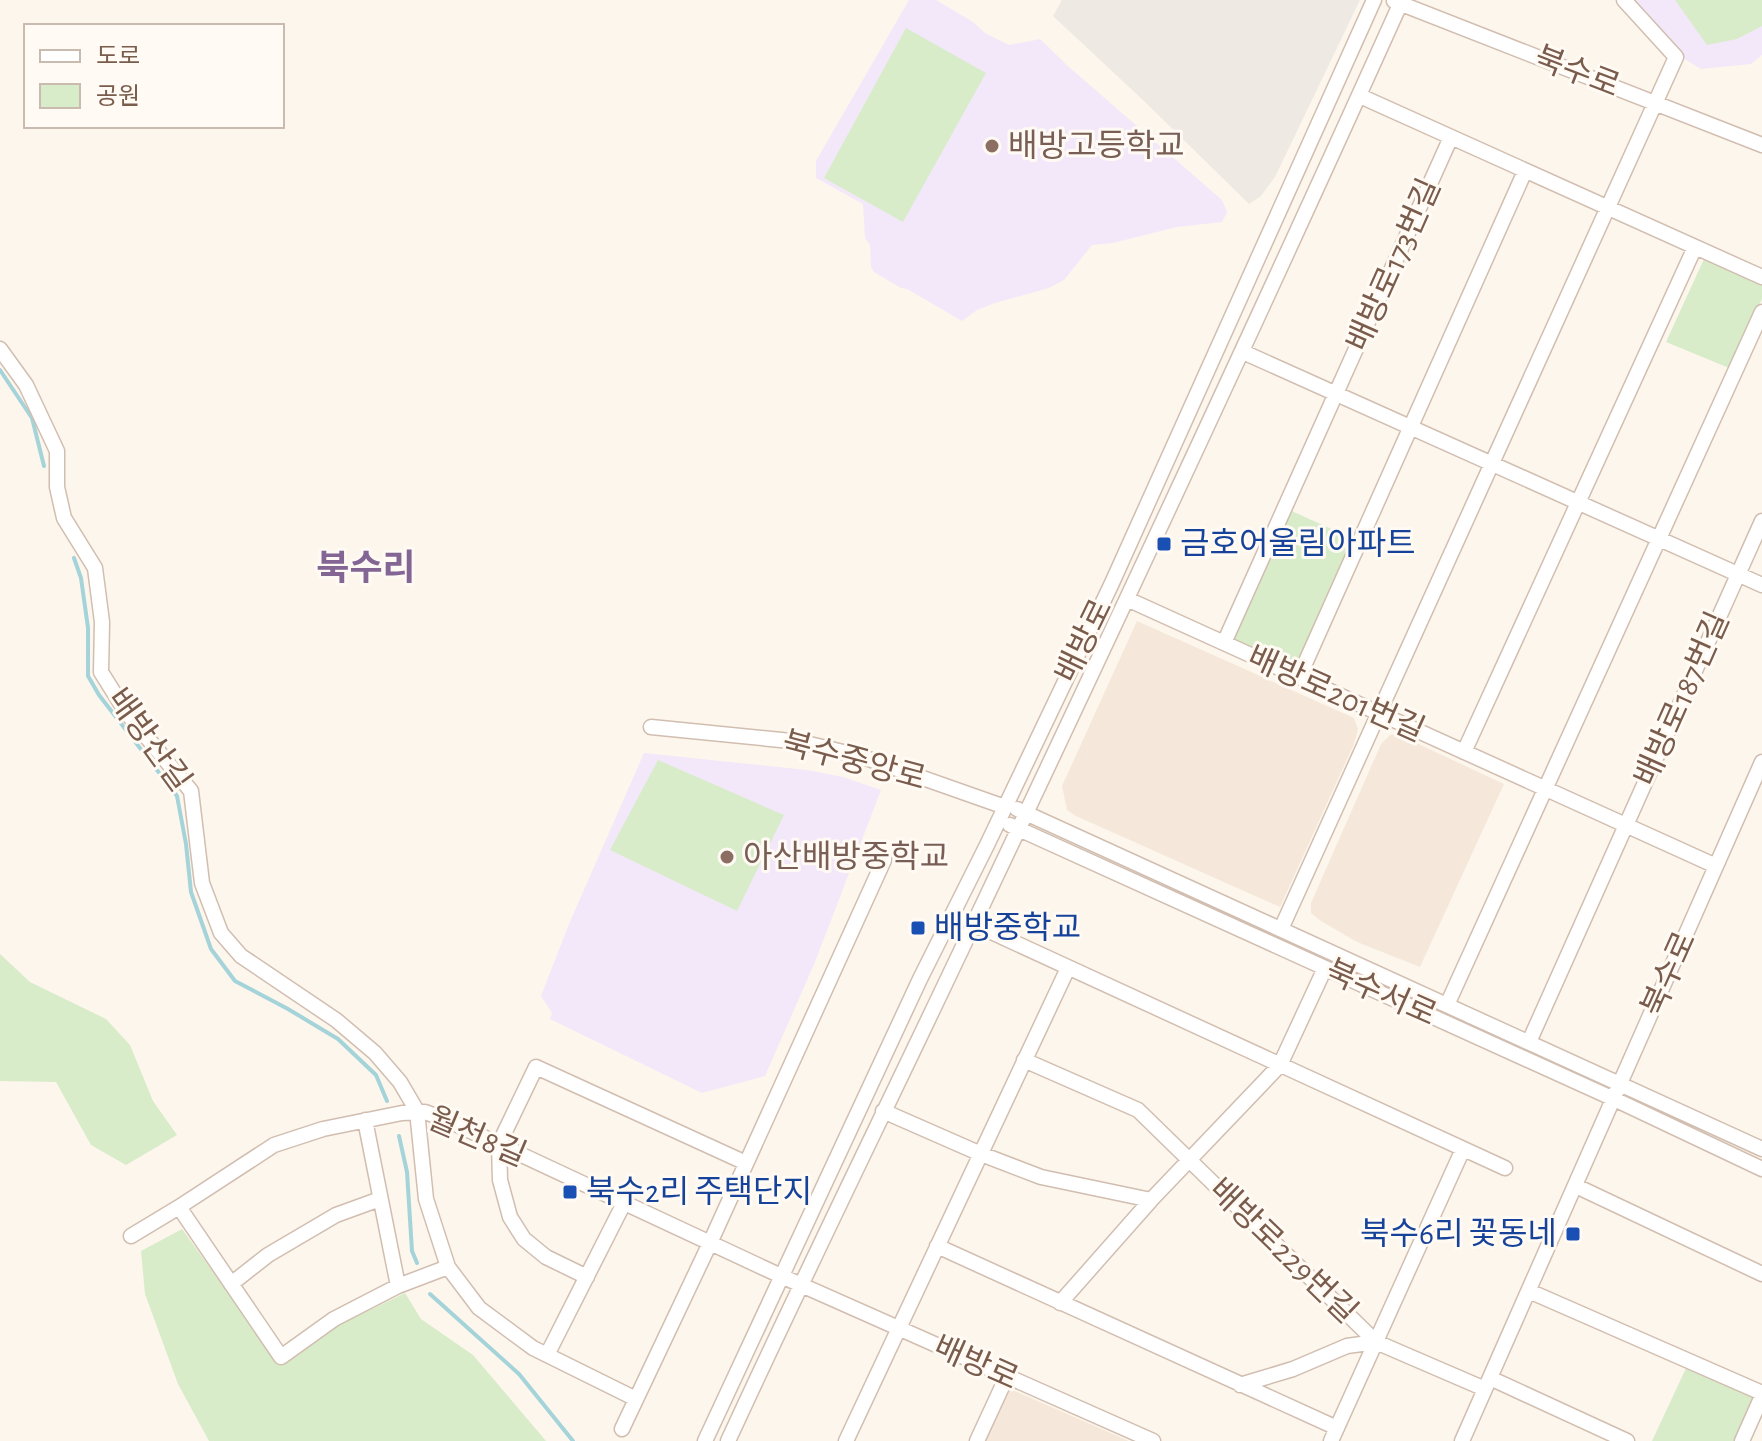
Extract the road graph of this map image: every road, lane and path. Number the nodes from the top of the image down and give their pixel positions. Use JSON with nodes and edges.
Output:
{"nodes":[{"id":1,"x":1374,"y":0,"type":"edge"},
{"id":2,"x":1624,"y":0,"type":"edge"},
{"id":3,"x":1398,"y":1,"type":"edge"},
{"id":4,"x":1360,"y":96,"type":"junction"},
{"id":5,"x":1655,"y":103,"type":"junction"},
{"id":6,"x":1451,"y":137,"type":"junction"},
{"id":7,"x":1762,"y":145,"type":"edge"},
{"id":8,"x":1525,"y":171,"type":"junction"},
{"id":9,"x":1608,"y":208,"type":"junction"},
{"id":10,"x":1695,"y":247,"type":"junction"},
{"id":11,"x":1762,"y":277,"type":"edge"},
{"id":12,"x":1762,"y":312,"type":"edge"},
{"id":13,"x":0,"y":349,"type":"edge"},
{"id":14,"x":1243,"y":352,"type":"junction"},
{"id":15,"x":1336,"y":394,"type":"junction"},
{"id":16,"x":1410,"y":427,"type":"junction"},
{"id":17,"x":1492,"y":463,"type":"junction"},
{"id":18,"x":1578,"y":502,"type":"junction"},
{"id":19,"x":1762,"y":521,"type":"edge"},
{"id":20,"x":1659,"y":538,"type":"junction"},
{"id":21,"x":1738,"y":574,"type":"junction"},
{"id":22,"x":1762,"y":585,"type":"edge"},
{"id":23,"x":1127,"y":599,"type":"junction"},
{"id":24,"x":1224,"y":643,"type":"junction"},
{"id":25,"x":1299,"y":677,"type":"junction"},
{"id":26,"x":1379,"y":713,"type":"junction"},
{"id":27,"x":651,"y":727,"type":"dead end"},
{"id":28,"x":1464,"y":752,"type":"junction"},
{"id":29,"x":1762,"y":762,"type":"edge"},
{"id":30,"x":1545,"y":788,"type":"junction"},
{"id":31,"x":1003,"y":810,"type":"junction"},
{"id":32,"x":1025,"y":813,"type":"junction"},
{"id":33,"x":1626,"y":825,"type":"junction"},
{"id":34,"x":1018,"y":828,"type":"junction"},
{"id":35,"x":884,"y":860,"type":"dead end"},
{"id":36,"x":1716,"y":866,"type":"junction"},
{"id":37,"x":974,"y":924,"type":"junction"},
{"id":38,"x":1281,"y":929,"type":"junction"},
{"id":39,"x":1068,"y":968,"type":"junction"},
{"id":40,"x":1325,"y":968,"type":"junction"},
{"id":41,"x":1447,"y":1005,"type":"junction"},
{"id":42,"x":1529,"y":1042,"type":"junction"},
{"id":43,"x":1024,"y":1060,"type":"junction"},
{"id":44,"x":1280,"y":1065,"type":"junction"},
{"id":45,"x":1621,"y":1084,"type":"junction"},
{"id":46,"x":1614,"y":1099,"type":"junction"},
{"id":47,"x":417,"y":1111,"type":"junction"},
{"id":48,"x":883,"y":1111,"type":"junction"},
{"id":49,"x":365,"y":1120,"type":"junction"},
{"id":50,"x":499,"y":1144,"type":"junction"},
{"id":51,"x":1463,"y":1149,"type":"junction"},
{"id":52,"x":1762,"y":1149,"type":"edge"},
{"id":53,"x":981,"y":1154,"type":"junction"},
{"id":54,"x":1189,"y":1160,"type":"junction"},
{"id":55,"x":746,"y":1163,"type":"junction"},
{"id":56,"x":1505,"y":1168,"type":"dead end"},
{"id":57,"x":1762,"y":1169,"type":"edge"},
{"id":58,"x":1576,"y":1186,"type":"junction"},
{"id":59,"x":380,"y":1199,"type":"junction"},
{"id":60,"x":1151,"y":1200,"type":"junction"},
{"id":61,"x":624,"y":1203,"type":"junction"},
{"id":62,"x":179,"y":1207,"type":"junction"},
{"id":63,"x":131,"y":1236,"type":"dead end"},
{"id":64,"x":710,"y":1243,"type":"junction"},
{"id":65,"x":937,"y":1246,"type":"junction"},
{"id":66,"x":448,"y":1267,"type":"junction"},
{"id":67,"x":1762,"y":1274,"type":"edge"},
{"id":68,"x":781,"y":1276,"type":"junction"},
{"id":69,"x":587,"y":1277,"type":"junction"},
{"id":70,"x":231,"y":1284,"type":"junction"},
{"id":71,"x":800,"y":1284,"type":"junction"},
{"id":72,"x":398,"y":1286,"type":"junction"},
{"id":73,"x":1529,"y":1291,"type":"junction"},
{"id":74,"x":1060,"y":1303,"type":"junction"},
{"id":75,"x":899,"y":1328,"type":"junction"},
{"id":76,"x":1376,"y":1342,"type":"junction"},
{"id":77,"x":547,"y":1355,"type":"junction"},
{"id":78,"x":1007,"y":1376,"type":"junction"},
{"id":79,"x":1488,"y":1383,"type":"junction"},
{"id":80,"x":1240,"y":1385,"type":"junction"},
{"id":81,"x":1762,"y":1394,"type":"edge"},
{"id":82,"x":636,"y":1399,"type":"junction"},
{"id":83,"x":622,"y":1429,"type":"dead end"},
{"id":84,"x":1334,"y":1435,"type":"edge"},
{"id":85,"x":705,"y":1441,"type":"edge"},
{"id":86,"x":728,"y":1441,"type":"edge"},
{"id":87,"x":846,"y":1441,"type":"edge"},
{"id":88,"x":977,"y":1441,"type":"edge"},
{"id":89,"x":1153,"y":1441,"type":"edge"},
{"id":90,"x":1462,"y":1441,"type":"edge"},
{"id":91,"x":1627,"y":1441,"type":"edge"},
{"id":92,"x":1742,"y":1441,"type":"edge"}],
"edges":[{"from":1,"to":31,"type":"street","name":"배방로"},
{"from":2,"to":5,"type":"street"},
{"from":3,"to":4,"type":"street","name":"배방로"},
{"from":3,"to":5,"type":"street","name":"북수로"},
{"from":4,"to":6,"type":"street","name":"배방로173번길"},
{"from":4,"to":14,"type":"street","name":"배방로"},
{"from":5,"to":7,"type":"street","name":"북수로"},
{"from":5,"to":9,"type":"street"},
{"from":6,"to":8,"type":"street","name":"배방로173번길"},
{"from":6,"to":15,"type":"street","name":"배방로173번길"},
{"from":8,"to":9,"type":"street","name":"배방로173번길"},
{"from":8,"to":16,"type":"street"},
{"from":9,"to":10,"type":"street","name":"배방로173번길"},
{"from":9,"to":17,"type":"street"},
{"from":10,"to":11,"type":"street","name":"배방로173번길"},
{"from":10,"to":18,"type":"street"},
{"from":12,"to":20,"type":"street"},
{"from":13,"to":47,"type":"street","name":"배방산길"},
{"from":14,"to":15,"type":"street","name":"배방로187번길"},
{"from":14,"to":23,"type":"street","name":"배방로"},
{"from":15,"to":16,"type":"street","name":"배방로187번길"},
{"from":15,"to":24,"type":"street"},
{"from":16,"to":17,"type":"street","name":"배방로187번길"},
{"from":16,"to":25,"type":"street"},
{"from":17,"to":18,"type":"street","name":"배방로187번길"},
{"from":17,"to":26,"type":"street"},
{"from":18,"to":20,"type":"street","name":"배방로187번길"},
{"from":18,"to":28,"type":"street"},
{"from":19,"to":21,"type":"street"},
{"from":20,"to":21,"type":"street","name":"배방로187번길"},
{"from":20,"to":30,"type":"street"},
{"from":21,"to":22,"type":"street","name":"배방로187번길"},
{"from":21,"to":33,"type":"street","name":"배방로187번길"},
{"from":23,"to":24,"type":"street","name":"배방로201번길"},
{"from":23,"to":32,"type":"street","name":"배방로"},
{"from":24,"to":25,"type":"street","name":"배방로201번길"},
{"from":25,"to":26,"type":"street","name":"배방로201번길"},
{"from":26,"to":28,"type":"street","name":"배방로201번길"},
{"from":26,"to":38,"type":"street"},
{"from":27,"to":31,"type":"street","name":"북수중앙로"},
{"from":28,"to":30,"type":"street","name":"배방로201번길"},
{"from":29,"to":36,"type":"street","name":"북수로"},
{"from":30,"to":33,"type":"street","name":"배방로201번길"},
{"from":30,"to":41,"type":"street"},
{"from":31,"to":32,"type":"street","name":"북수서로"},
{"from":31,"to":34,"type":"street","name":"북수서로"},
{"from":31,"to":68,"type":"street","name":"배방로"},
{"from":32,"to":34,"type":"street","name":"배방로"},
{"from":32,"to":38,"type":"street","name":"북수서로"},
{"from":33,"to":36,"type":"street","name":"배방로201번길"},
{"from":33,"to":42,"type":"street"},
{"from":34,"to":37,"type":"street","name":"배방로"},
{"from":34,"to":40,"type":"street","name":"북수서로"},
{"from":35,"to":55,"type":"street"},
{"from":36,"to":45,"type":"street","name":"북수로"},
{"from":37,"to":39,"type":"street"},
{"from":37,"to":48,"type":"street","name":"배방로"},
{"from":38,"to":41,"type":"street","name":"북수서로"},
{"from":39,"to":43,"type":"street"},
{"from":39,"to":44,"type":"street"},
{"from":40,"to":44,"type":"street","name":"배방로229번길"},
{"from":40,"to":46,"type":"street","name":"북수서로"},
{"from":41,"to":42,"type":"street","name":"북수서로"},
{"from":42,"to":45,"type":"street","name":"북수서로"},
{"from":43,"to":53,"type":"street"},
{"from":43,"to":54,"type":"street","name":"배방로229번길"},
{"from":44,"to":51,"type":"street"},
{"from":44,"to":54,"type":"street","name":"배방로229번길"},
{"from":45,"to":46,"type":"street","name":"북수로"},
{"from":45,"to":52,"type":"street","name":"북수서로"},
{"from":46,"to":57,"type":"street","name":"북수서로"},
{"from":46,"to":58,"type":"street","name":"북수로"},
{"from":47,"to":49,"type":"street","name":"월천8길"},
{"from":47,"to":50,"type":"street","name":"월천8길"},
{"from":47,"to":66,"type":"street"},
{"from":48,"to":53,"type":"street"},
{"from":48,"to":71,"type":"street","name":"배방로"},
{"from":49,"to":59,"type":"street"},
{"from":49,"to":62,"type":"street","name":"월천8길"},
{"from":50,"to":55,"type":"street"},
{"from":50,"to":61,"type":"street","name":"월천8길"},
{"from":50,"to":69,"type":"street"},
{"from":51,"to":56,"type":"street"},
{"from":51,"to":76,"type":"street","name":"배방로229번길"},
{"from":53,"to":60,"type":"street"},
{"from":53,"to":65,"type":"street"},
{"from":54,"to":60,"type":"street","name":"배방로229번길"},
{"from":54,"to":76,"type":"street","name":"배방로229번길"},
{"from":55,"to":64,"type":"street"},
{"from":58,"to":67,"type":"street"},
{"from":58,"to":73,"type":"street","name":"북수로"},
{"from":59,"to":70,"type":"street"},
{"from":59,"to":72,"type":"street"},
{"from":60,"to":74,"type":"street","name":"배방로229번길"},
{"from":61,"to":64,"type":"street","name":"월천8길"},
{"from":61,"to":69,"type":"street"},
{"from":62,"to":63,"type":"street","name":"월천8길"},
{"from":62,"to":70,"type":"street"},
{"from":64,"to":68,"type":"street","name":"월천8길"},
{"from":64,"to":82,"type":"street"},
{"from":65,"to":74,"type":"street"},
{"from":65,"to":75,"type":"street"},
{"from":66,"to":72,"type":"street"},
{"from":66,"to":77,"type":"street"},
{"from":68,"to":71,"type":"street","name":"배방로"},
{"from":68,"to":85,"type":"street","name":"배방로"},
{"from":69,"to":77,"type":"street"},
{"from":70,"to":72,"type":"street"},
{"from":71,"to":75,"type":"street","name":"배방로"},
{"from":71,"to":86,"type":"street","name":"배방로"},
{"from":73,"to":79,"type":"street","name":"북수로"},
{"from":73,"to":81,"type":"street"},
{"from":74,"to":80,"type":"street"},
{"from":75,"to":78,"type":"street","name":"배방로"},
{"from":75,"to":87,"type":"street"},
{"from":76,"to":79,"type":"street","name":"배방로229번길"},
{"from":76,"to":80,"type":"street","name":"배방로229번길"},
{"from":76,"to":84,"type":"street","name":"배방로229번길"},
{"from":77,"to":82,"type":"street"},
{"from":78,"to":88,"type":"street"},
{"from":78,"to":89,"type":"street","name":"배방로"},
{"from":79,"to":90,"type":"street","name":"북수로"},
{"from":79,"to":91,"type":"street"},
{"from":80,"to":84,"type":"street"},
{"from":81,"to":92,"type":"street"},
{"from":82,"to":83,"type":"street"}]}
